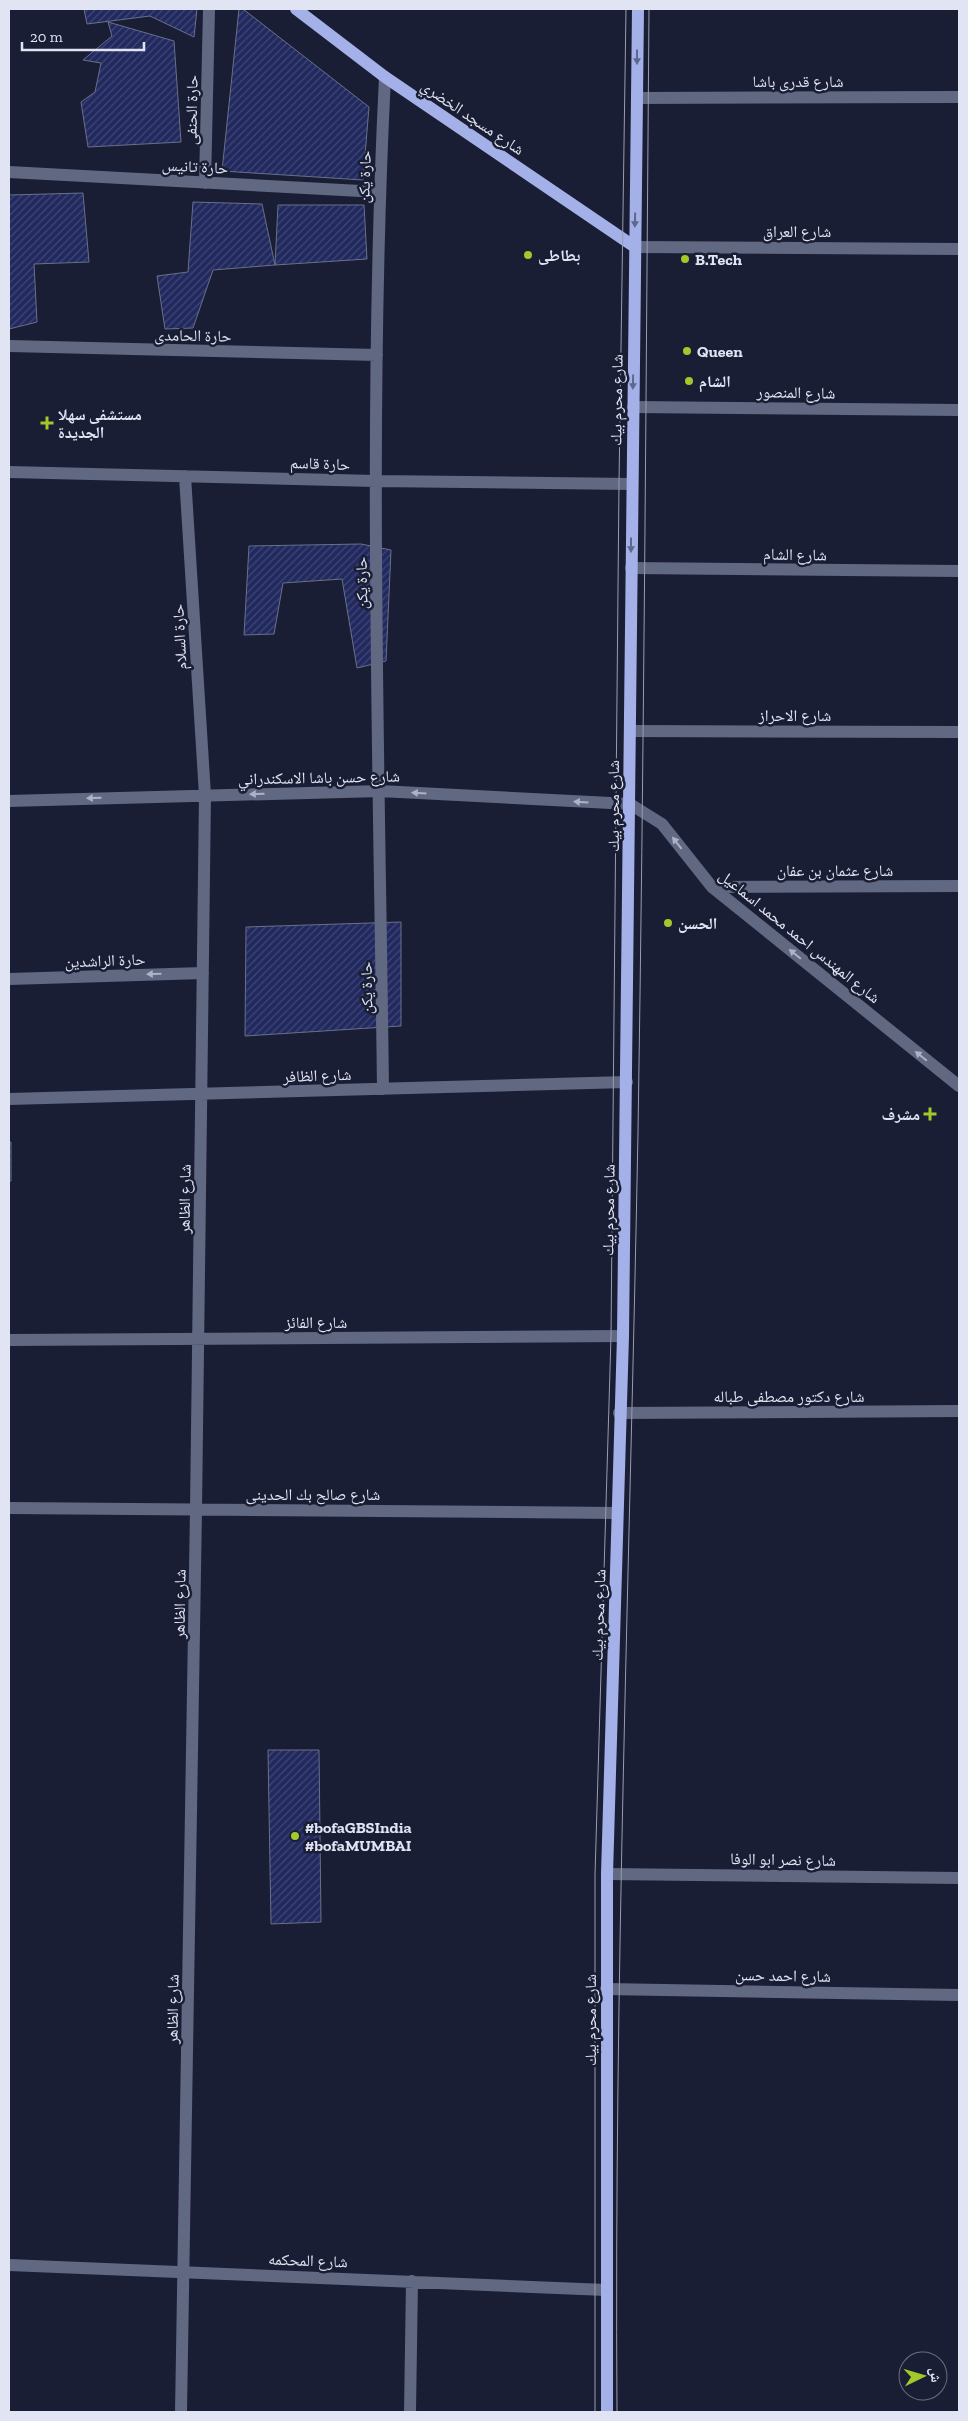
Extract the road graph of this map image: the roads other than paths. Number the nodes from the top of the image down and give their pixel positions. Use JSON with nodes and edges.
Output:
{"nodes":[{"id":1,"x":209,"y":9,"type":"edge"},
{"id":2,"x":296,"y":9,"type":"edge"},
{"id":3,"x":638,"y":9,"type":"edge"},
{"id":4,"x":385,"y":77,"type":"junction"},
{"id":5,"x":959,"y":97,"type":"edge"},
{"id":6,"x":637,"y":98,"type":"junction"},
{"id":7,"x":9,"y":172,"type":"edge"},
{"id":8,"x":206,"y":183,"type":"junction"},
{"id":9,"x":379,"y":192,"type":"junction"},
{"id":10,"x":634,"y":247,"type":"junction"},
{"id":11,"x":959,"y":249,"type":"edge"},
{"id":12,"x":9,"y":346,"type":"edge"},
{"id":13,"x":377,"y":355,"type":"junction"},
{"id":14,"x":633,"y":407,"type":"junction"},
{"id":15,"x":959,"y":410,"type":"edge"},
{"id":16,"x":9,"y":472,"type":"edge"},
{"id":17,"x":186,"y":476,"type":"junction"},
{"id":18,"x":376,"y":481,"type":"junction"},
{"id":19,"x":631,"y":484,"type":"junction"},
{"id":20,"x":631,"y":568,"type":"junction"},
{"id":21,"x":959,"y":572,"type":"edge"},
{"id":22,"x":630,"y":731,"type":"junction"},
{"id":23,"x":959,"y":732,"type":"edge"},
{"id":24,"x":380,"y":791,"type":"junction"},
{"id":25,"x":205,"y":795,"type":"junction"},
{"id":26,"x":9,"y":801,"type":"edge"},
{"id":27,"x":630,"y":804,"type":"junction"},
{"id":28,"x":959,"y":886,"type":"edge"},
{"id":29,"x":712,"y":887,"type":"junction"},
{"id":30,"x":203,"y":973,"type":"junction"},
{"id":31,"x":9,"y":979,"type":"edge"},
{"id":32,"x":627,"y":1082,"type":"junction"},
{"id":33,"x":959,"y":1086,"type":"edge"},
{"id":34,"x":384,"y":1089,"type":"junction"},
{"id":35,"x":202,"y":1094,"type":"junction"},
{"id":36,"x":9,"y":1099,"type":"edge"},
{"id":37,"x":623,"y":1336,"type":"junction"},
{"id":38,"x":198,"y":1339,"type":"junction"},
{"id":39,"x":9,"y":1340,"type":"edge"},
{"id":40,"x":959,"y":1411,"type":"edge"},
{"id":41,"x":619,"y":1413,"type":"junction"},
{"id":42,"x":9,"y":1508,"type":"edge"},
{"id":43,"x":196,"y":1510,"type":"junction"},
{"id":44,"x":617,"y":1513,"type":"junction"},
{"id":45,"x":607,"y":1874,"type":"junction"},
{"id":46,"x":959,"y":1878,"type":"edge"},
{"id":47,"x":606,"y":1989,"type":"junction"},
{"id":48,"x":959,"y":1995,"type":"edge"},
{"id":49,"x":9,"y":2266,"type":"edge"},
{"id":50,"x":184,"y":2272,"type":"junction"},
{"id":51,"x":412,"y":2281,"type":"junction"},
{"id":52,"x":606,"y":2290,"type":"junction"},
{"id":53,"x":181,"y":2412,"type":"edge"},
{"id":54,"x":410,"y":2412,"type":"edge"},
{"id":55,"x":607,"y":2412,"type":"edge"}],
"edges":[{"from":1,"to":8,"type":"street","name":"حارة الحنفى"},
{"from":2,"to":4,"type":"main road","name":"شارع مسجد الخضري"},
{"from":3,"to":6,"type":"main road","name":"شارع محرم بيك","one_way":true},
{"from":4,"to":9,"type":"street","name":"حارة يكن"},
{"from":4,"to":10,"type":"main road","name":"شارع مسجد الخضري"},
{"from":5,"to":6,"type":"street","name":"شارع قدرى باشا"},
{"from":6,"to":10,"type":"main road","name":"شارع محرم بيك","one_way":true},
{"from":7,"to":8,"type":"street","name":"حارة تانيس"},
{"from":8,"to":9,"type":"street","name":"حارة تانيس"},
{"from":9,"to":13,"type":"street","name":"حارة يكن"},
{"from":10,"to":11,"type":"street","name":"شارع العراق"},
{"from":10,"to":14,"type":"main road","name":"شارع محرم بيك","one_way":true},
{"from":12,"to":13,"type":"street","name":"حارة الحامدى"},
{"from":13,"to":18,"type":"street","name":"حارة يكن"},
{"from":14,"to":15,"type":"street","name":"شارع المنصور"},
{"from":14,"to":19,"type":"main road","name":"شارع محرم بيك"},
{"from":16,"to":17,"type":"street","name":"حارة قاسم"},
{"from":17,"to":18,"type":"street","name":"حارة قاسم"},
{"from":17,"to":25,"type":"street","name":"حارة السلام"},
{"from":18,"to":19,"type":"street","name":"حارة قاسم"},
{"from":18,"to":24,"type":"street","name":"حارة يكن"},
{"from":19,"to":20,"type":"main road","name":"شارع محرم بيك","one_way":true},
{"from":20,"to":21,"type":"street","name":"شارع الشام"},
{"from":20,"to":22,"type":"main road","name":"شارع محرم بيك"},
{"from":22,"to":23,"type":"street","name":"شارع الاحراز"},
{"from":22,"to":27,"type":"main road","name":"شارع محرم بيك"},
{"from":24,"to":25,"type":"street","name":"شارع حسن باشا الاسكندراني","one_way":true},
{"from":27,"to":24,"type":"street","name":"شارع حسن باشا الاسكندراني","one_way":true},
{"from":24,"to":34,"type":"street","name":"حارة يكن"},
{"from":25,"to":26,"type":"street","name":"شارع حسن باشا الاسكندراني","one_way":true},
{"from":25,"to":30,"type":"street","name":"شارع الظاهر"},
{"from":29,"to":27,"type":"street","name":"شارع المهندس احمد محمد اسماعيل","one_way":true},
{"from":27,"to":32,"type":"main road","name":"شارع محرم بيك"},
{"from":28,"to":29,"type":"street","name":"شارع عثمان بن عفان"},
{"from":33,"to":29,"type":"street","name":"شارع المهندس احمد محمد اسماعيل","one_way":true},
{"from":30,"to":31,"type":"street","name":"حارة الراشدين","one_way":true},
{"from":30,"to":35,"type":"street","name":"شارع الظاهر"},
{"from":32,"to":34,"type":"street","name":"شارع الظافر"},
{"from":32,"to":37,"type":"main road","name":"شارع محرم بيك"},
{"from":34,"to":35,"type":"street","name":"شارع الظافر"},
{"from":35,"to":36,"type":"street","name":"شارع الظافر"},
{"from":35,"to":38,"type":"street","name":"شارع الظاهر"},
{"from":37,"to":38,"type":"street","name":"شارع الفائز"},
{"from":37,"to":41,"type":"main road","name":"شارع محرم بيك"},
{"from":38,"to":39,"type":"street","name":"شارع الفائز"},
{"from":38,"to":43,"type":"street","name":"شارع الظاهر"},
{"from":40,"to":41,"type":"street","name":"شارع دكتور مصطفى طباله"},
{"from":41,"to":44,"type":"main road","name":"شارع محرم بيك"},
{"from":42,"to":43,"type":"street","name":"شارع صالح بك الحدينى"},
{"from":43,"to":44,"type":"street","name":"شارع صالح بك الحدينى"},
{"from":43,"to":50,"type":"street","name":"شارع الظاهر"},
{"from":44,"to":45,"type":"main road","name":"شارع محرم بيك"},
{"from":45,"to":46,"type":"street","name":"شارع نصر ابو الوفا"},
{"from":45,"to":47,"type":"main road","name":"شارع محرم بيك"},
{"from":47,"to":48,"type":"street","name":"شارع احمد حسن"},
{"from":47,"to":52,"type":"main road","name":"شارع محرم بيك"},
{"from":49,"to":50,"type":"street","name":"شارع المحكمه"},
{"from":50,"to":51,"type":"street","name":"شارع المحكمه"},
{"from":50,"to":53,"type":"street","name":"شارع الظاهر"},
{"from":51,"to":52,"type":"street","name":"شارع المحكمه"},
{"from":51,"to":54,"type":"street"},
{"from":52,"to":55,"type":"main road","name":"شارع محرم بيك"}]}
